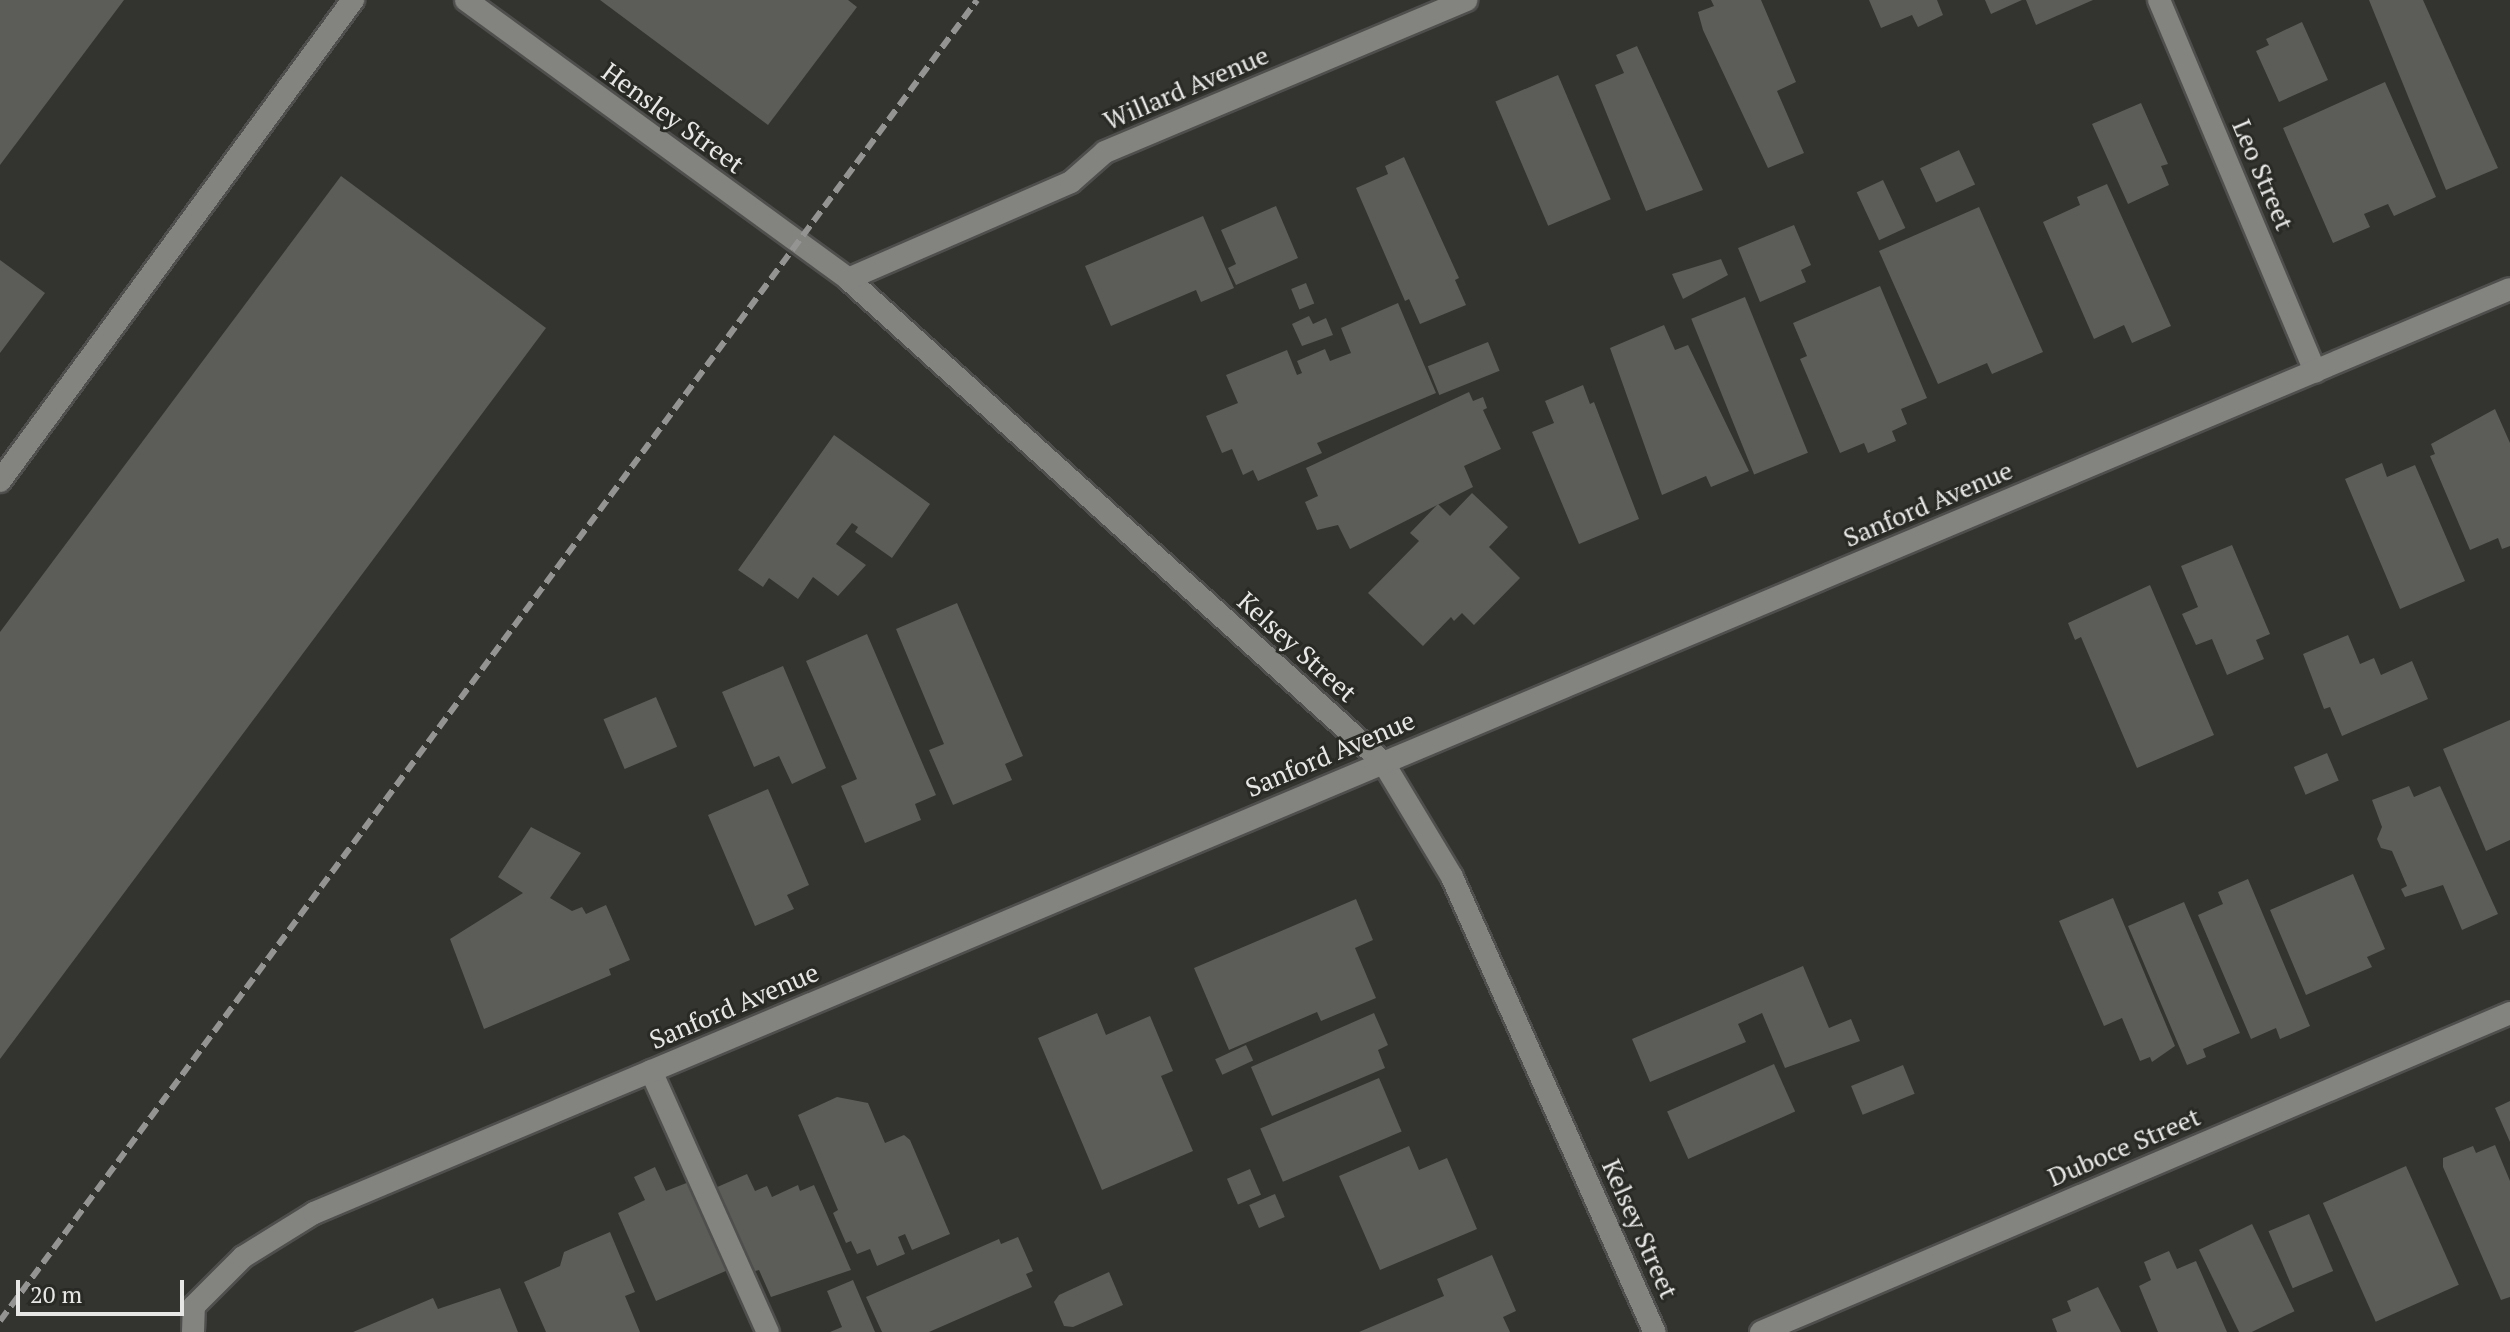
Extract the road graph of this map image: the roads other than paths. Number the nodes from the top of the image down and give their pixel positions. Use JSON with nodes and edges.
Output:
{"nodes":[{"id":1,"x":353,"y":0,"type":"edge"},
{"id":2,"x":466,"y":0,"type":"edge"},
{"id":3,"x":1466,"y":0,"type":"edge"},
{"id":4,"x":2159,"y":0,"type":"edge"},
{"id":5,"x":848,"y":279,"type":"junction"},
{"id":6,"x":2510,"y":289,"type":"edge"},
{"id":7,"x":2315,"y":372,"type":"junction"},
{"id":8,"x":0,"y":481,"type":"edge"},
{"id":9,"x":1383,"y":762,"type":"junction"},
{"id":10,"x":2510,"y":1013,"type":"edge"},
{"id":11,"x":651,"y":1071,"type":"junction"},
{"id":12,"x":193,"y":1332,"type":"edge"},
{"id":13,"x":768,"y":1332,"type":"edge"},
{"id":14,"x":1655,"y":1332,"type":"edge"},
{"id":15,"x":1761,"y":1332,"type":"edge"}],
"edges":[{"from":1,"to":8,"type":"street"},
{"from":2,"to":5,"type":"street","name":"Hensley Street"},
{"from":3,"to":5,"type":"street","name":"Willard Avenue"},
{"from":4,"to":7,"type":"street","name":"Leo Street"},
{"from":5,"to":9,"type":"street","name":"Kelsey Street"},
{"from":6,"to":7,"type":"street","name":"Sanford Avenue"},
{"from":7,"to":9,"type":"street","name":"Sanford Avenue"},
{"from":9,"to":11,"type":"street","name":"Sanford Avenue"},
{"from":9,"to":14,"type":"street","name":"Kelsey Street"},
{"from":10,"to":15,"type":"street","name":"Duboce Street"},
{"from":11,"to":12,"type":"street","name":"Sanford Avenue"},
{"from":11,"to":13,"type":"street"}]}
